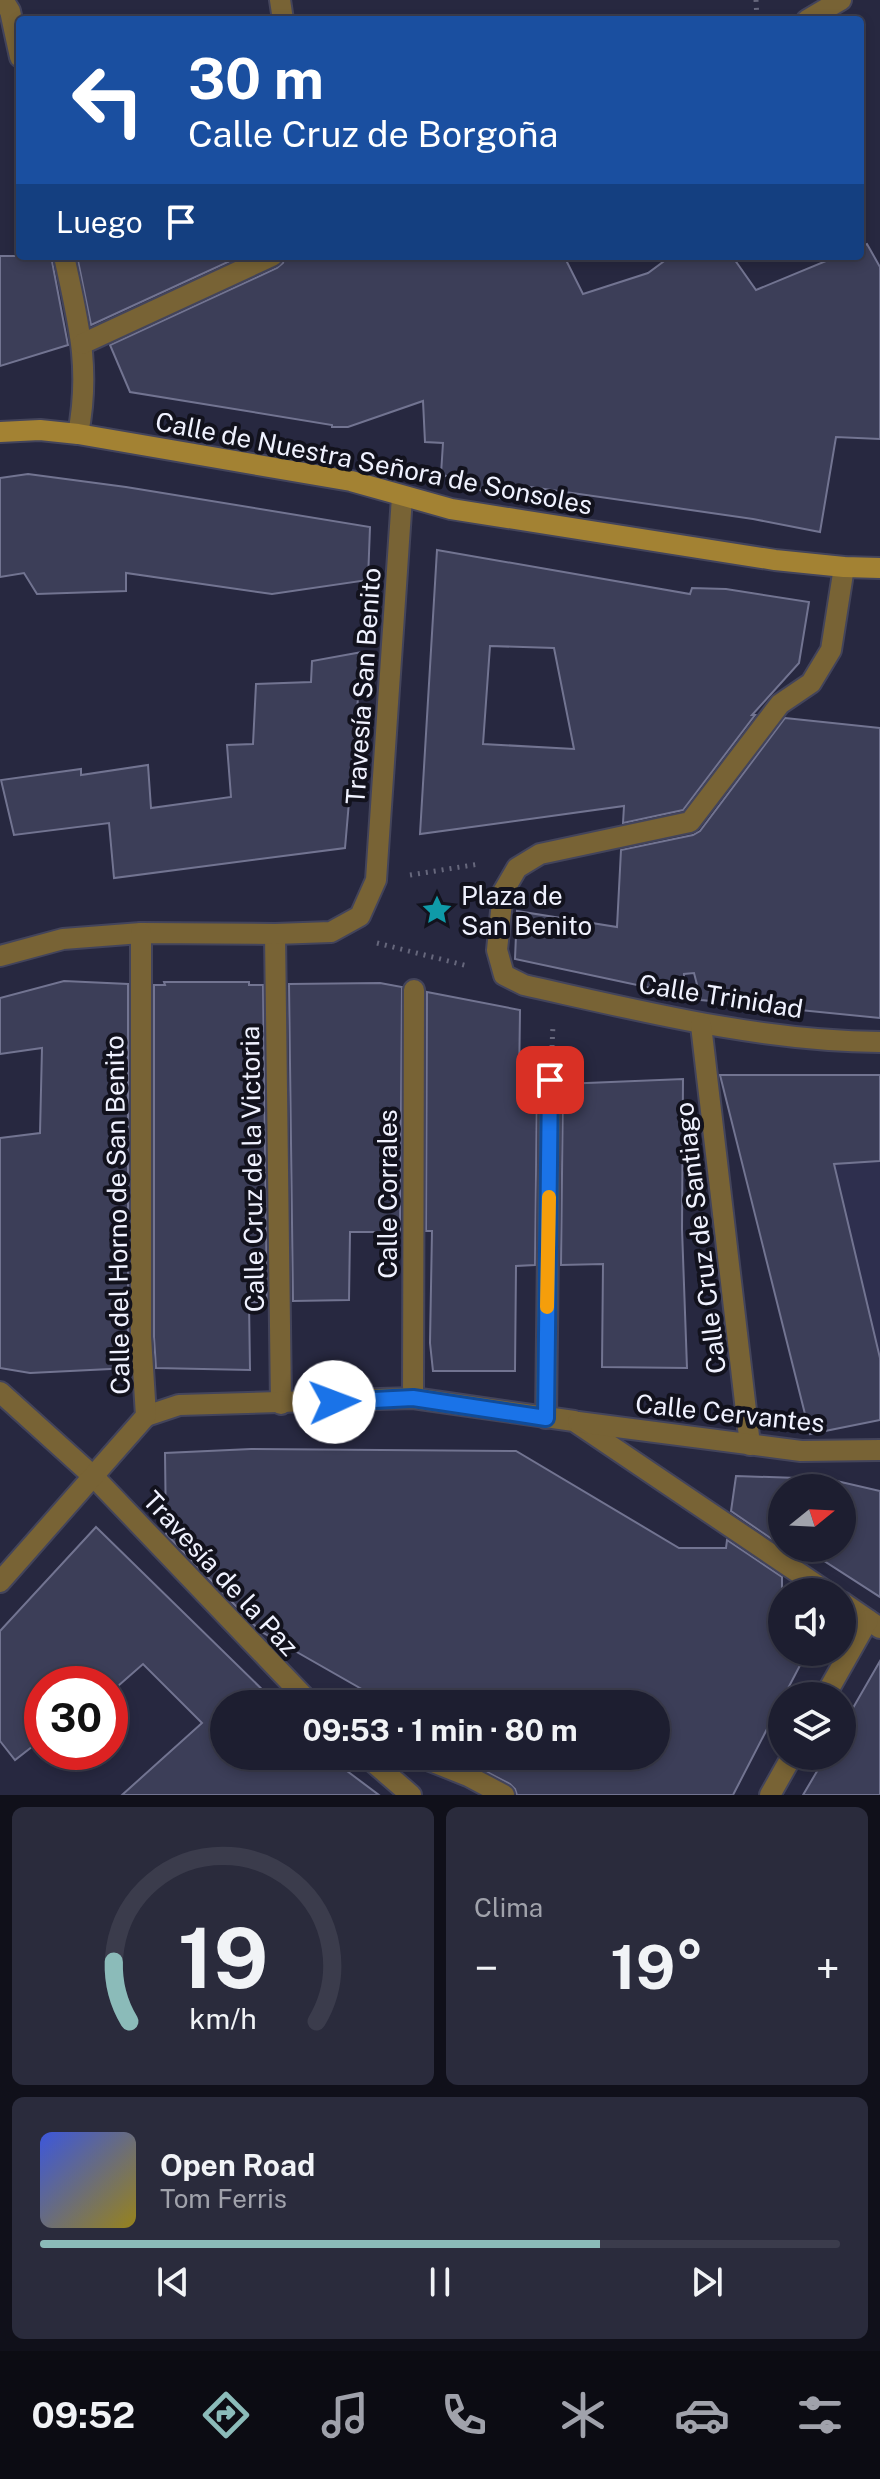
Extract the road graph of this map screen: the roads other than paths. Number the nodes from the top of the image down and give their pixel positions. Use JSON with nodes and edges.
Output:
{"nodes":[{"id":1,"x":3,"y":0,"type":"edge"},
{"id":2,"x":841,"y":0,"type":"edge"},
{"id":3,"x":814,"y":16,"type":"edge"},
{"id":4,"x":16,"y":39,"type":"edge"},
{"id":5,"x":65,"y":260,"type":"edge"},
{"id":6,"x":263,"y":260,"type":"edge"},
{"id":7,"x":82,"y":344,"type":"junction"},
{"id":8,"x":0,"y":432,"type":"edge"},
{"id":9,"x":78,"y":434,"type":"junction"},
{"id":10,"x":402,"y":497,"type":"junction"},
{"id":11,"x":844,"y":567,"type":"junction"},
{"id":12,"x":880,"y":568,"type":"edge"},
{"id":13,"x":141,"y":933,"type":"junction"},
{"id":14,"x":275,"y":934,"type":"junction"},
{"id":15,"x":0,"y":956,"type":"edge"},
{"id":16,"x":414,"y":990,"type":"dead end"},
{"id":17,"x":701,"y":1025,"type":"junction"},
{"id":18,"x":880,"y":1042,"type":"edge"},
{"id":19,"x":550,"y":1080,"type":"road end"},
{"id":20,"x":0,"y":1392,"type":"edge"},
{"id":21,"x":413,"y":1398,"type":"junction"},
{"id":22,"x":281,"y":1404,"type":"junction"},
{"id":23,"x":146,"y":1416,"type":"junction"},
{"id":24,"x":546,"y":1418,"type":"junction"},
{"id":25,"x":574,"y":1421,"type":"junction"},
{"id":26,"x":750,"y":1445,"type":"junction"},
{"id":27,"x":880,"y":1450,"type":"edge"},
{"id":28,"x":94,"y":1477,"type":"junction"},
{"id":29,"x":806,"y":1578,"type":"edge"},
{"id":30,"x":0,"y":1582,"type":"edge"},
{"id":31,"x":856,"y":1612,"type":"edge"},
{"id":32,"x":874,"y":1624,"type":"edge"},
{"id":33,"x":835,"y":1682,"type":"edge"},
{"id":34,"x":298,"y":1690,"type":"edge"},
{"id":35,"x":382,"y":1770,"type":"edge"},
{"id":36,"x":453,"y":1770,"type":"edge"},
{"id":37,"x":784,"y":1770,"type":"edge"},
{"id":38,"x":411,"y":1795,"type":"edge"},
{"id":39,"x":504,"y":1795,"type":"edge"},
{"id":40,"x":770,"y":1795,"type":"edge"}],
"edges":[{"from":1,"to":4,"type":"street"},
{"from":2,"to":3,"type":"street"},
{"from":5,"to":7,"type":"street"},
{"from":6,"to":7,"type":"street"},
{"from":7,"to":9,"type":"street"},
{"from":8,"to":9,"type":"street","name":"Calle de Nuestra Señora de Sonsoles"},
{"from":9,"to":10,"type":"street","name":"Calle de Nuestra Señora de Sonsoles"},
{"from":10,"to":11,"type":"street","name":"Calle de Nuestra Señora de Sonsoles"},
{"from":10,"to":14,"type":"street","name":"Travesía San Benito"},
{"from":11,"to":12,"type":"street","name":"Calle de Nuestra Señora de Sonsoles"},
{"from":11,"to":17,"type":"street","name":"Calle Trinidad"},
{"from":13,"to":14,"type":"street"},
{"from":13,"to":15,"type":"street"},
{"from":13,"to":23,"type":"street","name":"Calle del Horno de San Benito"},
{"from":14,"to":22,"type":"street","name":"Calle Cruz de la Victoria"},
{"from":16,"to":21,"type":"street","name":"Calle Corrales"},
{"from":17,"to":18,"type":"street","name":"Calle Trinidad"},
{"from":17,"to":26,"type":"street","name":"Calle Cruz de Santiago"},
{"from":19,"to":24,"type":"street"},
{"from":20,"to":28,"type":"street","name":"Travesía de la Paz"},
{"from":21,"to":22,"type":"street","name":"Calle Cervantes"},
{"from":21,"to":24,"type":"street","name":"Calle Cervantes"},
{"from":22,"to":23,"type":"street","name":"Calle Cervantes"},
{"from":23,"to":28,"type":"street","name":"Calle del Horno de San Benito"},
{"from":24,"to":25,"type":"street","name":"Calle Cervantes"},
{"from":25,"to":26,"type":"street","name":"Calle Cervantes"},
{"from":25,"to":29,"type":"street"},
{"from":26,"to":27,"type":"street","name":"Calle Cervantes"},
{"from":28,"to":30,"type":"street"},
{"from":28,"to":34,"type":"street","name":"Travesía de la Paz"},
{"from":31,"to":32,"type":"street"},
{"from":32,"to":33,"type":"street"},
{"from":35,"to":38,"type":"street"},
{"from":36,"to":39,"type":"street"},
{"from":37,"to":40,"type":"street"}]}
